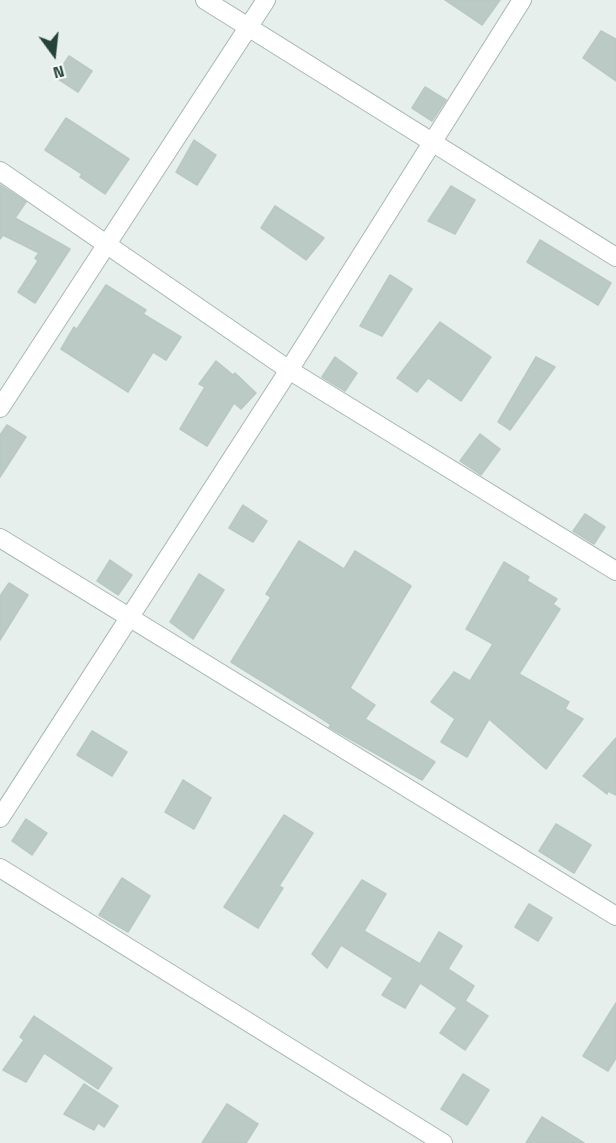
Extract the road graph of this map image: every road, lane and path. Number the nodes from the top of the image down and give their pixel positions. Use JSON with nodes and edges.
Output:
{"nodes":[{"id":1,"x":205,"y":0,"type":"edge"},
{"id":2,"x":266,"y":0,"type":"edge"},
{"id":3,"x":522,"y":0,"type":"edge"},
{"id":4,"x":249,"y":28,"type":"junction"},
{"id":5,"x":431,"y":142,"type":"junction"},
{"id":6,"x":0,"y":171,"type":"edge"},
{"id":7,"x":105,"y":243,"type":"junction"},
{"id":8,"x":616,"y":257,"type":"edge"},
{"id":9,"x":289,"y":370,"type":"junction"},
{"id":10,"x":0,"y":408,"type":"edge"},
{"id":11,"x":0,"y":538,"type":"edge"},
{"id":12,"x":616,"y":571,"type":"edge"},
{"id":13,"x":128,"y":617,"type":"junction"},
{"id":14,"x":0,"y":818,"type":"edge"},
{"id":15,"x":0,"y":868,"type":"edge"},
{"id":16,"x":616,"y":916,"type":"edge"},
{"id":17,"x":443,"y":1143,"type":"edge"}],
"edges":[{"from":1,"to":4,"type":"street"},
{"from":2,"to":4,"type":"street"},
{"from":3,"to":5,"type":"street"},
{"from":4,"to":5,"type":"street"},
{"from":4,"to":7,"type":"street"},
{"from":5,"to":8,"type":"street"},
{"from":5,"to":9,"type":"street"},
{"from":6,"to":7,"type":"street"},
{"from":7,"to":9,"type":"street"},
{"from":7,"to":10,"type":"street"},
{"from":9,"to":12,"type":"street"},
{"from":9,"to":13,"type":"street"},
{"from":11,"to":13,"type":"street"},
{"from":13,"to":14,"type":"street"},
{"from":13,"to":16,"type":"street"},
{"from":15,"to":17,"type":"street"}]}
